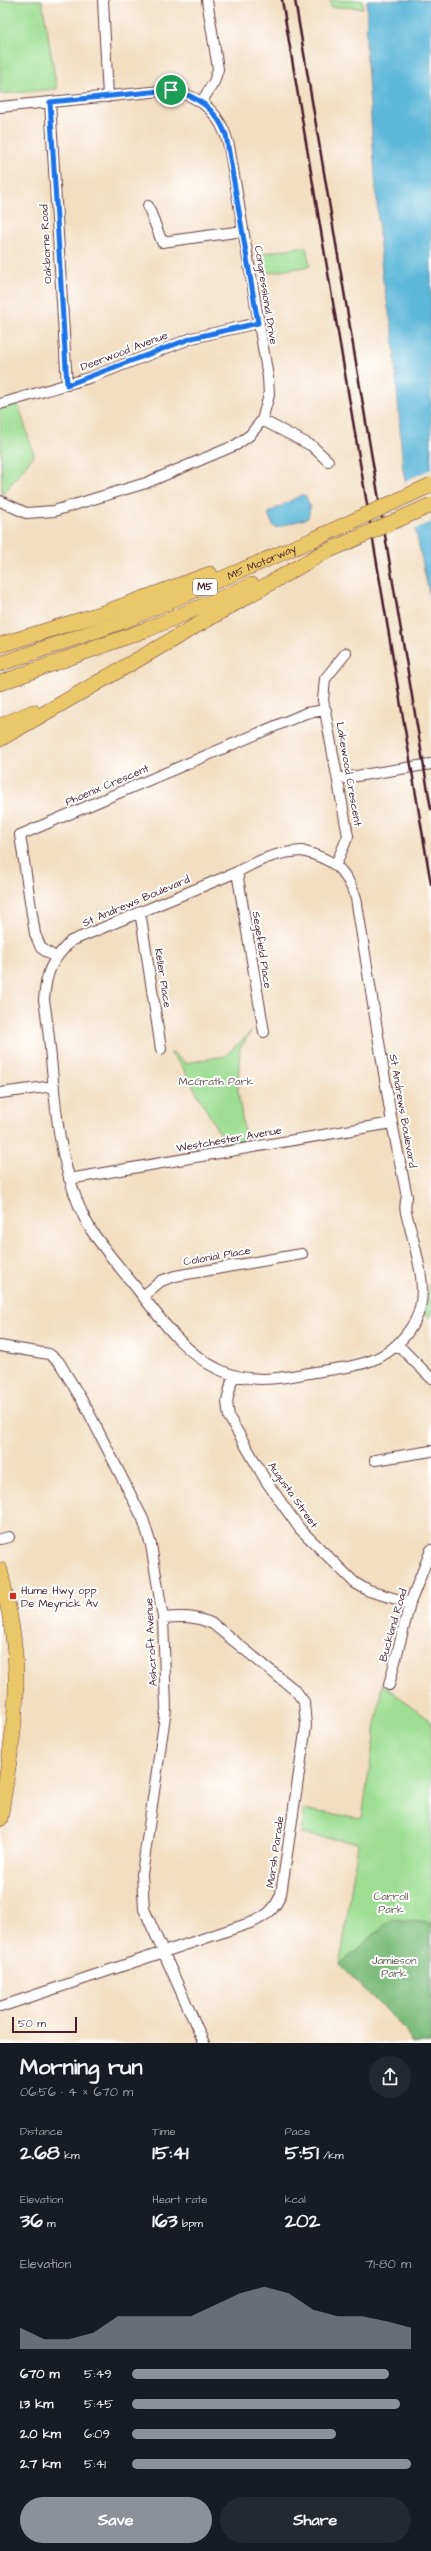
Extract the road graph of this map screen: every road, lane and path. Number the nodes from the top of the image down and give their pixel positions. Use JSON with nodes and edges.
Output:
{"nodes":[{"id":1,"x":103,"y":0,"type":"edge"},
{"id":2,"x":207,"y":0,"type":"edge"},
{"id":3,"x":108,"y":97,"type":"junction"},
{"id":4,"x":202,"y":101,"type":"junction"},
{"id":5,"x":50,"y":102,"type":"junction"},
{"id":6,"x":0,"y":108,"type":"edge"},
{"id":7,"x":148,"y":206,"type":"dead end"},
{"id":8,"x":244,"y":231,"type":"junction"},
{"id":9,"x":258,"y":323,"type":"junction"},
{"id":10,"x":67,"y":385,"type":"junction"},
{"id":11,"x":0,"y":404,"type":"edge"},
{"id":12,"x":262,"y":420,"type":"junction"},
{"id":13,"x":328,"y":461,"type":"dead end"},
{"id":14,"x":431,"y":485,"type":"edge"},
{"id":15,"x":1,"y":503,"type":"edge"},
{"id":16,"x":431,"y":505,"type":"edge"},
{"id":17,"x":312,"y":540,"type":"junction"},
{"id":18,"x":319,"y":555,"type":"junction"},
{"id":19,"x":0,"y":645,"type":"edge"},
{"id":20,"x":346,"y":652,"type":"dead end"},
{"id":21,"x":0,"y":664,"type":"edge"},
{"id":22,"x":0,"y":682,"type":"edge"},
{"id":23,"x":82,"y":691,"type":"junction"},
{"id":24,"x":326,"y":710,"type":"junction"},
{"id":25,"x":0,"y":726,"type":"edge"},
{"id":26,"x":0,"y":739,"type":"edge"},
{"id":27,"x":431,"y":764,"type":"edge"},
{"id":28,"x":338,"y":779,"type":"junction"},
{"id":29,"x":336,"y":864,"type":"junction"},
{"id":30,"x":237,"y":872,"type":"junction"},
{"id":31,"x":140,"y":911,"type":"junction"},
{"id":32,"x":55,"y":957,"type":"junction"},
{"id":33,"x":264,"y":1032,"type":"dead end"},
{"id":34,"x":161,"y":1049,"type":"dead end"},
{"id":35,"x":54,"y":1086,"type":"junction"},
{"id":36,"x":0,"y":1093,"type":"edge"},
{"id":37,"x":392,"y":1123,"type":"junction"},
{"id":38,"x":69,"y":1179,"type":"junction"},
{"id":39,"x":302,"y":1254,"type":"dead end"},
{"id":40,"x":143,"y":1296,"type":"junction"},
{"id":41,"x":398,"y":1345,"type":"junction"},
{"id":42,"x":0,"y":1346,"type":"edge"},
{"id":43,"x":233,"y":1375,"type":"junction"},
{"id":44,"x":431,"y":1378,"type":"edge"},
{"id":45,"x":431,"y":1451,"type":"edge"},
{"id":46,"x":375,"y":1460,"type":"dead end"},
{"id":47,"x":431,"y":1550,"type":"edge"},
{"id":48,"x":0,"y":1570,"type":"edge"},
{"id":49,"x":410,"y":1603,"type":"junction"},
{"id":50,"x":163,"y":1618,"type":"junction"},
{"id":51,"x":389,"y":1685,"type":"dead end"},
{"id":52,"x":0,"y":1819,"type":"edge"},
{"id":53,"x":163,"y":1952,"type":"junction"},
{"id":54,"x":0,"y":2007,"type":"edge"},
{"id":55,"x":204,"y":2043,"type":"edge"}],
"edges":[{"from":1,"to":3,"type":"street"},
{"from":2,"to":4,"type":"street"},
{"from":3,"to":4,"type":"street","name":"Congressional Drive"},
{"from":3,"to":5,"type":"street","name":"Congressional Drive"},
{"from":4,"to":8,"type":"street","name":"Congressional Drive"},
{"from":5,"to":6,"type":"street","name":"Congressional Drive"},
{"from":5,"to":10,"type":"street","name":"Oakborne Road"},
{"from":7,"to":8,"type":"street"},
{"from":8,"to":9,"type":"street","name":"Congressional Drive"},
{"from":9,"to":10,"type":"street","name":"Deerwood Avenue"},
{"from":9,"to":12,"type":"street","name":"Congressional Drive"},
{"from":10,"to":11,"type":"street","name":"Deerwood Avenue"},
{"from":12,"to":13,"type":"street"},
{"from":12,"to":15,"type":"street","name":"Congressional Drive"},
{"from":14,"to":17,"type":"highway","name":"M5 Motorway","number":"M5","bridge":true},
{"from":16,"to":18,"type":"highway","name":"M5 Motorway","number":"M5","bridge":true},
{"from":17,"to":19,"type":"highway"},
{"from":17,"to":21,"type":"highway","name":"M5 Motorway","number":"M5"},
{"from":18,"to":22,"type":"highway","name":"M5 Motorway","number":"M5"},
{"from":18,"to":23,"type":"highway"},
{"from":20,"to":24,"type":"street","name":"Lakewood Crescent"},
{"from":23,"to":25,"type":"highway"},
{"from":23,"to":26,"type":"highway"},
{"from":24,"to":28,"type":"street","name":"Lakewood Crescent"},
{"from":24,"to":32,"type":"street","name":"Phoenix Crescent"},
{"from":27,"to":28,"type":"street"},
{"from":28,"to":29,"type":"street","name":"Lakewood Crescent"},
{"from":29,"to":30,"type":"street","name":"St Andrews Boulevard"},
{"from":29,"to":37,"type":"street","name":"St Andrews Boulevard"},
{"from":30,"to":31,"type":"street","name":"St Andrews Boulevard"},
{"from":30,"to":33,"type":"street","name":"Segefield Place"},
{"from":31,"to":32,"type":"street","name":"St Andrews Boulevard"},
{"from":31,"to":34,"type":"street","name":"Keller Place"},
{"from":32,"to":35,"type":"street","name":"St Andrews Boulevard"},
{"from":35,"to":36,"type":"street"},
{"from":35,"to":38,"type":"street","name":"St Andrews Boulevard"},
{"from":37,"to":38,"type":"street","name":"Westchester Avenue"},
{"from":37,"to":41,"type":"street","name":"St Andrews Boulevard"},
{"from":38,"to":40,"type":"street","name":"St Andrews Boulevard"},
{"from":39,"to":40,"type":"street","name":"Colonial Place"},
{"from":40,"to":43,"type":"street","name":"St Andrews Boulevard"},
{"from":41,"to":43,"type":"street","name":"St Andrews Boulevard"},
{"from":41,"to":44,"type":"street"},
{"from":42,"to":50,"type":"street","name":"Ashcroft Avenue"},
{"from":43,"to":49,"type":"street","name":"Augusta Street"},
{"from":45,"to":46,"type":"street"},
{"from":47,"to":49,"type":"street","name":"Buckland Road"},
{"from":48,"to":52,"type":"highway"},
{"from":49,"to":51,"type":"street","name":"Buckland Road"},
{"from":50,"to":53,"type":"street","name":"Ashcroft Avenue"},
{"from":50,"to":53,"type":"street","name":"Marsh Parade"},
{"from":53,"to":54,"type":"street","name":"Marsh Parade"},
{"from":53,"to":55,"type":"street","name":"Ashcroft Avenue"}]}
